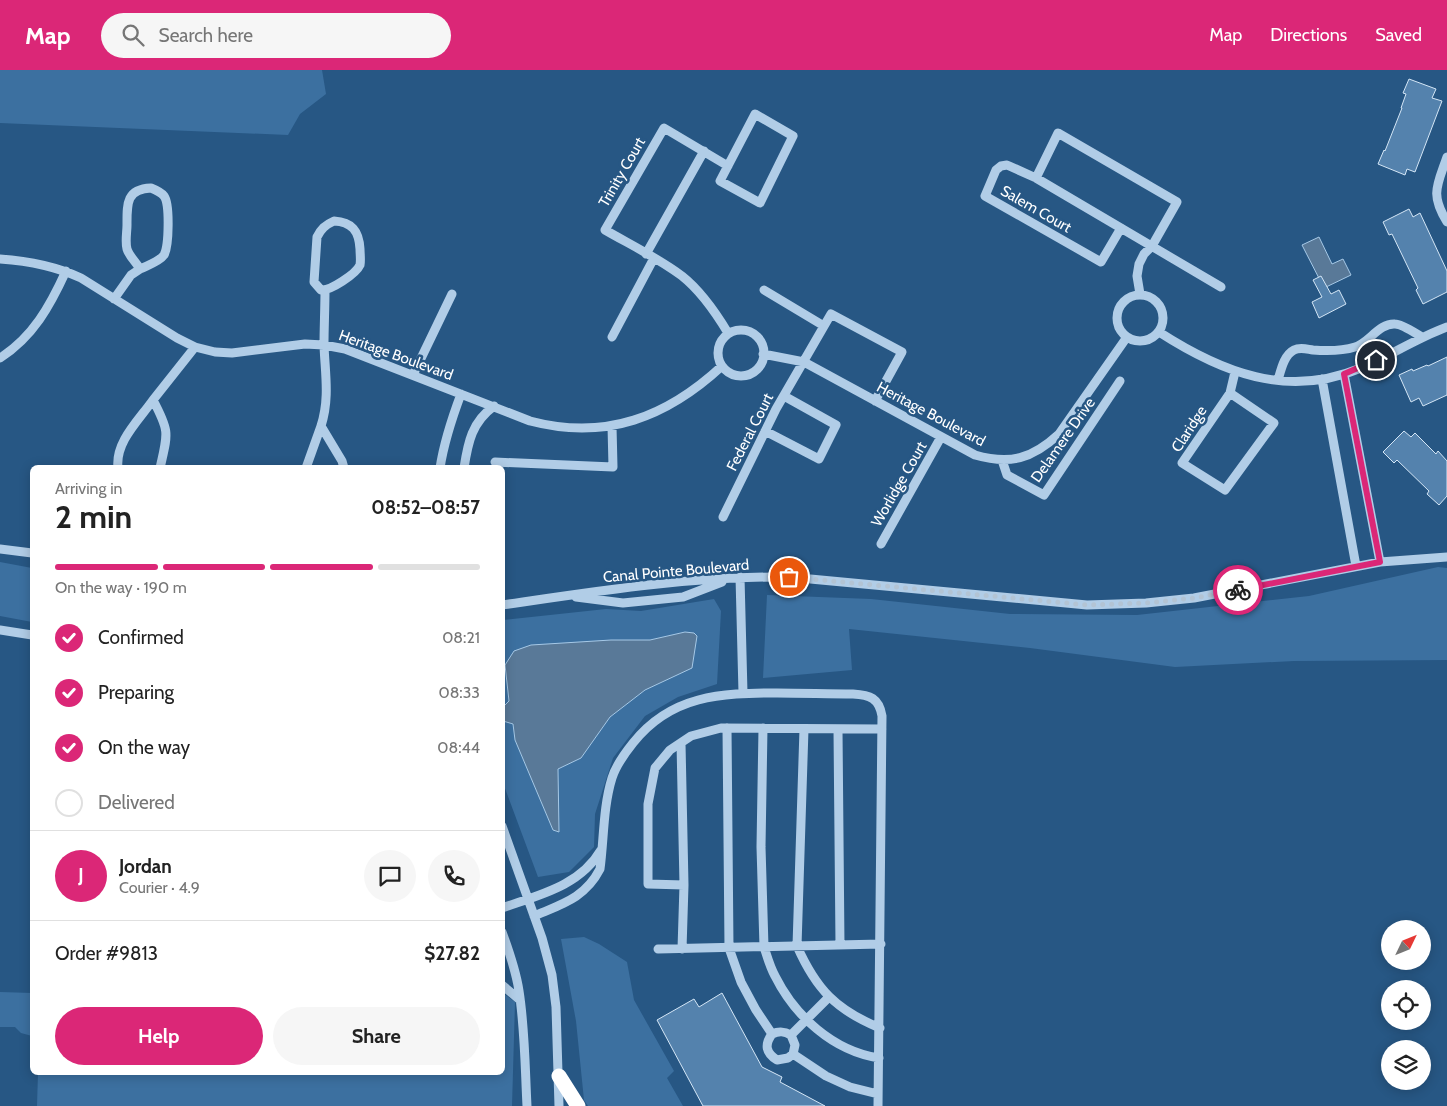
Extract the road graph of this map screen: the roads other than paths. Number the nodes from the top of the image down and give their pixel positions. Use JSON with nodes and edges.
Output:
{"nodes":[{"id":1,"x":704,"y":152,"type":"junction"},
{"id":2,"x":1447,"y":157,"type":"edge"},
{"id":3,"x":728,"y":166,"type":"junction"},
{"id":4,"x":1036,"y":178,"type":"junction"},
{"id":5,"x":1447,"y":222,"type":"edge"},
{"id":6,"x":1121,"y":228,"type":"junction"},
{"id":7,"x":1152,"y":246,"type":"junction"},
{"id":8,"x":650,"y":256,"type":"junction"},
{"id":9,"x":0,"y":260,"type":"edge"},
{"id":10,"x":140,"y":269,"type":"junction"},
{"id":11,"x":66,"y":271,"type":"junction"},
{"id":12,"x":1221,"y":287,"type":"dead end"},
{"id":13,"x":325,"y":290,"type":"junction"},
{"id":14,"x":764,"y":290,"type":"dead end"},
{"id":15,"x":452,"y":294,"type":"dead end"},
{"id":16,"x":1140,"y":294,"type":"junction"},
{"id":17,"x":114,"y":298,"type":"junction"},
{"id":18,"x":824,"y":326,"type":"junction"},
{"id":19,"x":1447,"y":327,"type":"edge"},
{"id":20,"x":1159,"y":332,"type":"junction"},
{"id":21,"x":728,"y":333,"type":"junction"},
{"id":22,"x":612,"y":337,"type":"dead end"},
{"id":23,"x":1127,"y":337,"type":"junction"},
{"id":24,"x":1422,"y":337,"type":"junction"},
{"id":25,"x":324,"y":345,"type":"junction"},
{"id":26,"x":195,"y":346,"type":"junction"},
{"id":27,"x":763,"y":354,"type":"junction"},
{"id":28,"x":0,"y":358,"type":"edge"},
{"id":29,"x":804,"y":362,"type":"junction"},
{"id":30,"x":722,"y":366,"type":"junction"},
{"id":31,"x":1235,"y":372,"type":"junction"},
{"id":32,"x":1344,"y":374,"type":"junction"},
{"id":33,"x":413,"y":375,"type":"junction"},
{"id":34,"x":1322,"y":379,"type":"junction"},
{"id":35,"x":1278,"y":380,"type":"junction"},
{"id":36,"x":1120,"y":381,"type":"dead end"},
{"id":37,"x":1230,"y":393,"type":"junction"},
{"id":38,"x":461,"y":394,"type":"junction"},
{"id":39,"x":784,"y":396,"type":"junction"},
{"id":40,"x":153,"y":400,"type":"junction"},
{"id":41,"x":875,"y":401,"type":"junction"},
{"id":42,"x":494,"y":406,"type":"junction"},
{"id":43,"x":321,"y":426,"type":"junction"},
{"id":44,"x":612,"y":426,"type":"junction"},
{"id":45,"x":765,"y":431,"type":"junction"},
{"id":46,"x":941,"y":438,"type":"junction"},
{"id":47,"x":1002,"y":460,"type":"junction"},
{"id":48,"x":495,"y":462,"type":"dead end"},
{"id":49,"x":118,"y":465,"type":"edge"},
{"id":50,"x":161,"y":465,"type":"edge"},
{"id":51,"x":307,"y":465,"type":"edge"},
{"id":52,"x":343,"y":465,"type":"edge"},
{"id":53,"x":440,"y":465,"type":"edge"},
{"id":54,"x":465,"y":465,"type":"edge"},
{"id":55,"x":723,"y":517,"type":"dead end"},
{"id":56,"x":881,"y":544,"type":"dead end"},
{"id":57,"x":0,"y":549,"type":"edge"},
{"id":58,"x":30,"y":553,"type":"edge"},
{"id":59,"x":1447,"y":557,"type":"edge"},
{"id":60,"x":1380,"y":562,"type":"junction"},
{"id":61,"x":1356,"y":566,"type":"junction"},
{"id":62,"x":735,"y":578,"type":"junction"},
{"id":63,"x":566,"y":596,"type":"junction"},
{"id":64,"x":505,"y":605,"type":"edge"},
{"id":65,"x":0,"y":630,"type":"edge"},
{"id":66,"x":30,"y":635,"type":"edge"},
{"id":67,"x":743,"y":693,"type":"junction"},
{"id":68,"x":727,"y":728,"type":"junction"},
{"id":69,"x":763,"y":728,"type":"junction"},
{"id":70,"x":804,"y":729,"type":"junction"},
{"id":71,"x":882,"y":729,"type":"junction"},
{"id":72,"x":838,"y":730,"type":"junction"},
{"id":73,"x":681,"y":743,"type":"junction"},
{"id":74,"x":505,"y":834,"type":"edge"},
{"id":75,"x":603,"y":846,"type":"junction"},
{"id":76,"x":684,"y":885,"type":"junction"},
{"id":77,"x":528,"y":899,"type":"junction"},
{"id":78,"x":505,"y":907,"type":"edge"},
{"id":79,"x":534,"y":916,"type":"junction"},
{"id":80,"x":505,"y":940,"type":"edge"},
{"id":81,"x":881,"y":944,"type":"junction"},
{"id":82,"x":840,"y":945,"type":"junction"},
{"id":83,"x":797,"y":946,"type":"junction"},
{"id":84,"x":764,"y":947,"type":"junction"},
{"id":85,"x":729,"y":948,"type":"junction"},
{"id":86,"x":658,"y":949,"type":"dead end"},
{"id":87,"x":682,"y":949,"type":"junction"},
{"id":88,"x":505,"y":988,"type":"edge"},
{"id":89,"x":828,"y":998,"type":"junction"},
{"id":90,"x":520,"y":1000,"type":"junction"},
{"id":91,"x":806,"y":1020,"type":"junction"},
{"id":92,"x":880,"y":1028,"type":"junction"},
{"id":93,"x":772,"y":1034,"type":"junction"},
{"id":94,"x":791,"y":1036,"type":"junction"},
{"id":95,"x":793,"y":1054,"type":"junction"},
{"id":96,"x":879,"y":1058,"type":"junction"},
{"id":97,"x":559,"y":1076,"type":"junction"},
{"id":98,"x":878,"y":1094,"type":"junction"},
{"id":99,"x":527,"y":1106,"type":"edge"},
{"id":100,"x":559,"y":1106,"type":"edge"},
{"id":101,"x":578,"y":1106,"type":"edge"},
{"id":102,"x":878,"y":1106,"type":"edge"}],
"edges":[{"from":1,"to":3,"type":"street","name":"Trinity Court"},
{"from":1,"to":8,"type":"street"},
{"from":1,"to":8,"type":"street","name":"Trinity Court"},
{"from":2,"to":5,"type":"street"},
{"from":3,"to":3,"type":"street"},
{"from":4,"to":6,"type":"street","name":"Salem Court"},
{"from":4,"to":6,"type":"street","name":"Salem Court"},
{"from":4,"to":7,"type":"street","name":"Salem Court"},
{"from":6,"to":7,"type":"street","name":"Salem Court"},
{"from":7,"to":12,"type":"street","name":"Salem Court"},
{"from":7,"to":16,"type":"street","name":"Salem Court"},
{"from":8,"to":21,"type":"street","name":"Trinity Court"},
{"from":8,"to":22,"type":"street"},
{"from":9,"to":11,"type":"street","name":"Heritage Boulevard"},
{"from":10,"to":10,"type":"street"},
{"from":10,"to":17,"type":"street"},
{"from":11,"to":17,"type":"street","name":"Heritage Boulevard"},
{"from":11,"to":28,"type":"street"},
{"from":13,"to":13,"type":"street"},
{"from":13,"to":25,"type":"street"},
{"from":14,"to":18,"type":"street"},
{"from":15,"to":33,"type":"street"},
{"from":16,"to":20,"type":"street"},
{"from":16,"to":23,"type":"street"},
{"from":17,"to":26,"type":"street","name":"Heritage Boulevard"},
{"from":18,"to":29,"type":"street","name":"Federal Court"},
{"from":18,"to":41,"type":"street"},
{"from":19,"to":24,"type":"street"},
{"from":20,"to":23,"type":"street"},
{"from":20,"to":31,"type":"street"},
{"from":21,"to":27,"type":"street"},
{"from":21,"to":30,"type":"street"},
{"from":23,"to":47,"type":"street","name":"Heritage Boulevard"},
{"from":24,"to":32,"type":"street"},
{"from":24,"to":35,"type":"street"},
{"from":25,"to":26,"type":"street","name":"Heritage Boulevard"},
{"from":25,"to":33,"type":"street","name":"Heritage Boulevard"},
{"from":25,"to":43,"type":"street"},
{"from":26,"to":40,"type":"street"},
{"from":27,"to":29,"type":"street","name":"Heritage Boulevard"},
{"from":27,"to":30,"type":"street"},
{"from":29,"to":39,"type":"street","name":"Federal Court"},
{"from":29,"to":41,"type":"street","name":"Heritage Boulevard"},
{"from":30,"to":44,"type":"street","name":"Heritage Boulevard"},
{"from":31,"to":35,"type":"street"},
{"from":31,"to":37,"type":"street"},
{"from":32,"to":34,"type":"street"},
{"from":32,"to":60,"type":"street"},
{"from":33,"to":38,"type":"street","name":"Heritage Boulevard"},
{"from":34,"to":35,"type":"street"},
{"from":34,"to":61,"type":"street"},
{"from":36,"to":47,"type":"street","name":"Delamere Drive"},
{"from":37,"to":37,"type":"street","name":"Claridge"},
{"from":38,"to":42,"type":"street","name":"Heritage Boulevard"},
{"from":38,"to":53,"type":"street"},
{"from":39,"to":45,"type":"street","name":"Federal Court"},
{"from":39,"to":45,"type":"street"},
{"from":40,"to":49,"type":"street"},
{"from":40,"to":50,"type":"street"},
{"from":41,"to":46,"type":"street","name":"Heritage Boulevard"},
{"from":42,"to":44,"type":"street","name":"Heritage Boulevard"},
{"from":42,"to":54,"type":"street"},
{"from":43,"to":51,"type":"street"},
{"from":43,"to":52,"type":"street"},
{"from":44,"to":48,"type":"street"},
{"from":45,"to":55,"type":"street","name":"Federal Court"},
{"from":46,"to":47,"type":"street","name":"Heritage Boulevard"},
{"from":46,"to":56,"type":"street","name":"Worlidge Court"},
{"from":57,"to":58,"type":"street"},
{"from":59,"to":60,"type":"street","name":"Canal Pointe Boulevard"},
{"from":60,"to":61,"type":"street","name":"Canal Pointe Boulevard"},
{"from":61,"to":62,"type":"street","name":"Canal Pointe Boulevard"},
{"from":62,"to":63,"type":"street","name":"Canal Pointe Boulevard"},
{"from":62,"to":63,"type":"street"},
{"from":62,"to":67,"type":"street"},
{"from":63,"to":64,"type":"street","name":"Canal Pointe Boulevard"},
{"from":65,"to":66,"type":"street"},
{"from":67,"to":71,"type":"street"},
{"from":67,"to":75,"type":"street"},
{"from":68,"to":69,"type":"street"},
{"from":68,"to":73,"type":"street"},
{"from":68,"to":85,"type":"street"},
{"from":69,"to":70,"type":"street"},
{"from":69,"to":84,"type":"street"},
{"from":70,"to":72,"type":"street"},
{"from":70,"to":83,"type":"street"},
{"from":71,"to":72,"type":"street"},
{"from":71,"to":81,"type":"street"},
{"from":72,"to":82,"type":"street"},
{"from":73,"to":76,"type":"street"},
{"from":73,"to":76,"type":"street"},
{"from":74,"to":77,"type":"street"},
{"from":75,"to":77,"type":"street"},
{"from":75,"to":79,"type":"street"},
{"from":76,"to":87,"type":"street"},
{"from":77,"to":78,"type":"street"},
{"from":77,"to":79,"type":"street"},
{"from":79,"to":97,"type":"street"},
{"from":80,"to":90,"type":"street"},
{"from":81,"to":82,"type":"street"},
{"from":81,"to":92,"type":"street"},
{"from":82,"to":83,"type":"street"},
{"from":83,"to":84,"type":"street"},
{"from":83,"to":89,"type":"street"},
{"from":84,"to":85,"type":"street"},
{"from":84,"to":91,"type":"street"},
{"from":85,"to":87,"type":"street"},
{"from":85,"to":93,"type":"street"},
{"from":86,"to":87,"type":"street"},
{"from":88,"to":90,"type":"street"},
{"from":89,"to":91,"type":"street"},
{"from":89,"to":92,"type":"street"},
{"from":90,"to":99,"type":"street"},
{"from":91,"to":94,"type":"street"},
{"from":91,"to":96,"type":"street"},
{"from":92,"to":96,"type":"street"},
{"from":93,"to":94,"type":"street"},
{"from":93,"to":95,"type":"street"},
{"from":94,"to":95,"type":"street"},
{"from":95,"to":98,"type":"street"},
{"from":96,"to":98,"type":"street"},
{"from":97,"to":100,"type":"street"},
{"from":97,"to":101,"type":"highway"},
{"from":98,"to":102,"type":"street"}]}
